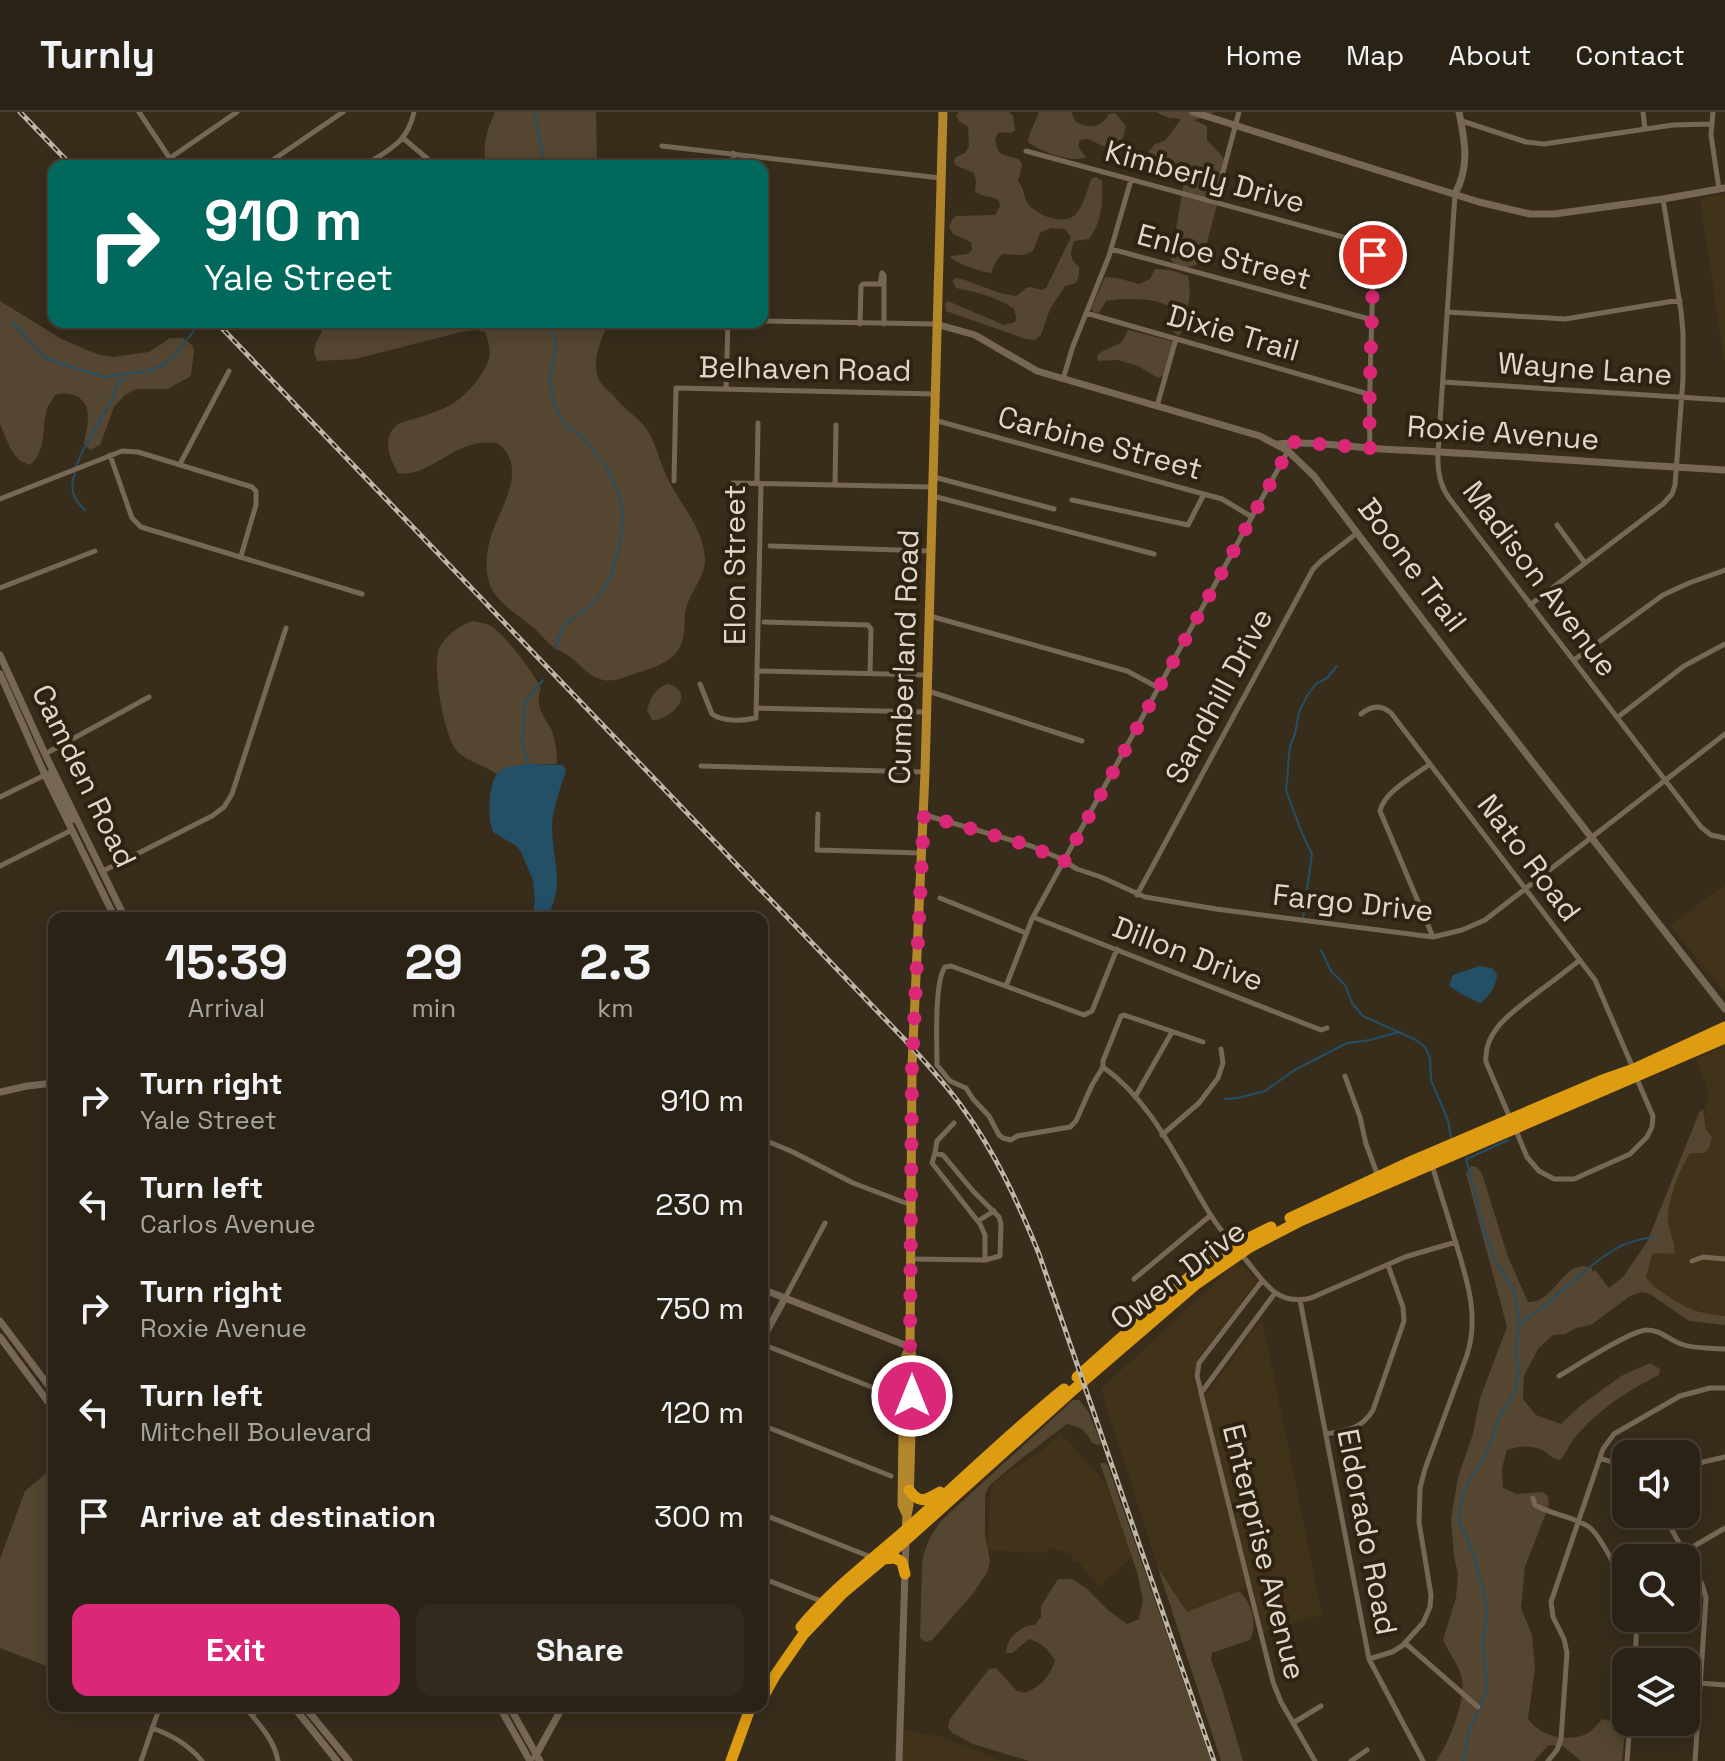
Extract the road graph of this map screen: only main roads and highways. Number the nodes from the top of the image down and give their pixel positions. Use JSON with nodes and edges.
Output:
{"nodes":[{"id":1,"x":943,"y":112,"type":"edge"},
{"id":2,"x":1193,"y":112,"type":"edge"},
{"id":3,"x":1460,"y":116,"type":"edge"},
{"id":4,"x":1722,"y":188,"type":"edge"},
{"id":5,"x":1455,"y":194,"type":"junction"},
{"id":6,"x":936,"y":324,"type":"junction"},
{"id":7,"x":1277,"y":444,"type":"junction"},
{"id":8,"x":1725,"y":470,"type":"edge"},
{"id":9,"x":0,"y":655,"type":"edge"},
{"id":10,"x":0,"y":674,"type":"edge"},
{"id":11,"x":17,"y":713,"type":"junction"},
{"id":12,"x":52,"y":767,"type":"junction"},
{"id":13,"x":45,"y":775,"type":"junction"},
{"id":14,"x":83,"y":829,"type":"junction"},
{"id":15,"x":112,"y":912,"type":"edge"},
{"id":16,"x":122,"y":912,"type":"edge"},
{"id":17,"x":1725,"y":1009,"type":"edge"},
{"id":18,"x":1725,"y":1027,"type":"edge"},
{"id":19,"x":1725,"y":1038,"type":"edge"},
{"id":20,"x":1635,"y":1072,"type":"junction"},
{"id":21,"x":48,"y":1084,"type":"edge"},
{"id":22,"x":0,"y":1092,"type":"edge"},
{"id":23,"x":1513,"y":1124,"type":"junction"},
{"id":24,"x":1236,"y":1250,"type":"junction"},
{"id":25,"x":768,"y":1291,"type":"edge"},
{"id":26,"x":785,"y":1298,"type":"junction"},
{"id":27,"x":0,"y":1321,"type":"edge"},
{"id":28,"x":768,"y":1331,"type":"edge"},
{"id":29,"x":0,"y":1335,"type":"edge"},
{"id":30,"x":910,"y":1347,"type":"junction"},
{"id":31,"x":1096,"y":1365,"type":"junction"},
{"id":32,"x":42,"y":1378,"type":"junction"},
{"id":33,"x":48,"y":1386,"type":"edge"},
{"id":34,"x":1070,"y":1388,"type":"junction"},
{"id":35,"x":38,"y":1389,"type":"junction"},
{"id":36,"x":48,"y":1394,"type":"edge"},
{"id":37,"x":48,"y":1402,"type":"edge"},
{"id":38,"x":958,"y":1482,"type":"junction"},
{"id":39,"x":909,"y":1490,"type":"junction"},
{"id":40,"x":906,"y":1528,"type":"junction"},
{"id":41,"x":878,"y":1558,"type":"junction"},
{"id":42,"x":905,"y":1574,"type":"junction"},
{"id":43,"x":768,"y":1675,"type":"edge"},
{"id":44,"x":768,"y":1688,"type":"edge"},
{"id":45,"x":298,"y":1712,"type":"edge"},
{"id":46,"x":308,"y":1712,"type":"edge"},
{"id":47,"x":503,"y":1712,"type":"edge"},
{"id":48,"x":512,"y":1712,"type":"edge"},
{"id":49,"x":560,"y":1712,"type":"edge"},
{"id":50,"x":749,"y":1712,"type":"edge"},
{"id":51,"x":755,"y":1712,"type":"edge"},
{"id":52,"x":535,"y":1759,"type":"edge"},
{"id":53,"x":337,"y":1761,"type":"edge"},
{"id":54,"x":349,"y":1761,"type":"edge"},
{"id":55,"x":734,"y":1761,"type":"edge"},
{"id":56,"x":899,"y":1761,"type":"edge"}],
"edges":[{"from":1,"to":6,"type":"main road","name":"Cumberland Road"},
{"from":2,"to":5,"type":"main road"},
{"from":3,"to":5,"type":"main road"},
{"from":4,"to":5,"type":"main road"},
{"from":6,"to":7,"type":"main road","name":"Boone Trail"},
{"from":6,"to":30,"type":"main road","name":"Cumberland Road"},
{"from":7,"to":8,"type":"main road","name":"Roxie Avenue"},
{"from":7,"to":17,"type":"main road","name":"Boone Trail"},
{"from":9,"to":12,"type":"main road","name":"Camden Road"},
{"from":10,"to":11,"type":"main road","name":"Camden Road"},
{"from":11,"to":12,"type":"main road"},
{"from":11,"to":13,"type":"main road","name":"Camden Road"},
{"from":12,"to":14,"type":"main road","name":"Camden Road"},
{"from":13,"to":14,"type":"main road"},
{"from":13,"to":15,"type":"main road","name":"Camden Road"},
{"from":14,"to":16,"type":"main road","name":"Camden Road"},
{"from":18,"to":20,"type":"highway","name":"Owen Drive"},
{"from":19,"to":20,"type":"highway","name":"Owen Drive"},
{"from":20,"to":23,"type":"highway","name":"Owen Drive"},
{"from":20,"to":23,"type":"highway","name":"Owen Drive"},
{"from":21,"to":22,"type":"main road"},
{"from":23,"to":24,"type":"highway","name":"Owen Drive"},
{"from":23,"to":24,"type":"highway","name":"Owen Drive"},
{"from":24,"to":31,"type":"highway","name":"Owen Drive"},
{"from":24,"to":31,"type":"highway","name":"Owen Drive"},
{"from":25,"to":26,"type":"main road"},
{"from":26,"to":28,"type":"main road"},
{"from":26,"to":30,"type":"main road"},
{"from":27,"to":32,"type":"main road"},
{"from":29,"to":32,"type":"main road"},
{"from":29,"to":35,"type":"main road"},
{"from":30,"to":39,"type":"main road","name":"Cumberland Road"},
{"from":30,"to":40,"type":"main road","name":"Cumberland Road"},
{"from":31,"to":34,"type":"highway","name":"Owen Drive"},
{"from":32,"to":33,"type":"main road"},
{"from":34,"to":38,"type":"highway","name":"Owen Drive"},
{"from":34,"to":40,"type":"highway","name":"Owen Drive"},
{"from":35,"to":36,"type":"main road"},
{"from":35,"to":37,"type":"main road"},
{"from":38,"to":39,"type":"highway"},
{"from":38,"to":40,"type":"highway","name":"Owen Drive"},
{"from":39,"to":40,"type":"main road","name":"Cumberland Road"},
{"from":40,"to":41,"type":"highway","name":"Owen Drive"},
{"from":40,"to":42,"type":"main road","name":"Cumberland Road"},
{"from":41,"to":42,"type":"highway"},
{"from":41,"to":43,"type":"highway","name":"Owen Drive"},
{"from":41,"to":44,"type":"highway","name":"Owen Drive"},
{"from":42,"to":56,"type":"main road","name":"Cumberland Road"},
{"from":45,"to":53,"type":"main road"},
{"from":46,"to":54,"type":"main road"},
{"from":47,"to":52,"type":"main road"},
{"from":48,"to":52,"type":"main road"},
{"from":49,"to":52,"type":"main road"},
{"from":50,"to":55,"type":"highway"},
{"from":51,"to":55,"type":"highway"}]}
